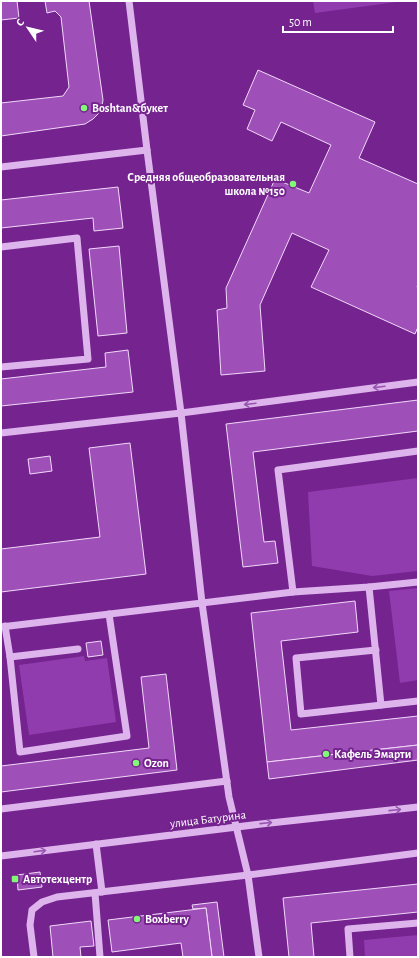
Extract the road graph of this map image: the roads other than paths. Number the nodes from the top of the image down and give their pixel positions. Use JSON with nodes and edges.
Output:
{"nodes":[{"id":1,"x":129,"y":1,"type":"edge"},
{"id":2,"x":147,"y":150,"type":"junction"},
{"id":3,"x":1,"y":168,"type":"edge"},
{"id":4,"x":1,"y":247,"type":"edge"},
{"id":5,"x":1,"y":367,"type":"edge"},
{"id":6,"x":418,"y":382,"type":"edge"},
{"id":7,"x":181,"y":413,"type":"junction"},
{"id":8,"x":1,"y":433,"type":"edge"},
{"id":9,"x":418,"y":451,"type":"edge"},
{"id":10,"x":418,"y":582,"type":"edge"},
{"id":11,"x":369,"y":587,"type":"junction"},
{"id":12,"x":293,"y":592,"type":"junction"},
{"id":13,"x":202,"y":603,"type":"junction"},
{"id":14,"x":109,"y":614,"type":"junction"},
{"id":15,"x":3,"y":626,"type":"edge"},
{"id":16,"x":78,"y":649,"type":"dead end"},
{"id":17,"x":376,"y":650,"type":"junction"},
{"id":18,"x":10,"y":657,"type":"junction"},
{"id":19,"x":418,"y":701,"type":"edge"},
{"id":20,"x":381,"y":705,"type":"junction"},
{"id":21,"x":227,"y":781,"type":"junction"},
{"id":22,"x":418,"y":807,"type":"edge"},
{"id":23,"x":1,"y":809,"type":"edge"},
{"id":24,"x":237,"y":827,"type":"junction"},
{"id":25,"x":96,"y":844,"type":"junction"},
{"id":26,"x":418,"y":853,"type":"edge"},
{"id":27,"x":1,"y":856,"type":"edge"},
{"id":28,"x":248,"y":875,"type":"junction"},
{"id":29,"x":98,"y":892,"type":"junction"},
{"id":30,"x":418,"y":923,"type":"edge"},
{"id":31,"x":34,"y":957,"type":"edge"},
{"id":32,"x":100,"y":957,"type":"edge"},
{"id":33,"x":259,"y":957,"type":"edge"},
{"id":34,"x":350,"y":957,"type":"edge"}],
"edges":[{"from":1,"to":2,"type":"street"},
{"from":2,"to":3,"type":"street"},
{"from":2,"to":7,"type":"street"},
{"from":4,"to":5,"type":"street"},
{"from":6,"to":7,"type":"street","one_way":true},
{"from":7,"to":8,"type":"street"},
{"from":7,"to":13,"type":"street"},
{"from":9,"to":12,"type":"street"},
{"from":10,"to":11,"type":"street"},
{"from":11,"to":12,"type":"street"},
{"from":11,"to":17,"type":"street"},
{"from":12,"to":13,"type":"street"},
{"from":13,"to":14,"type":"street"},
{"from":13,"to":21,"type":"street"},
{"from":14,"to":15,"type":"street"},
{"from":14,"to":18,"type":"street"},
{"from":15,"to":18,"type":"street"},
{"from":16,"to":18,"type":"street"},
{"from":17,"to":20,"type":"street"},
{"from":17,"to":20,"type":"street"},
{"from":19,"to":20,"type":"street"},
{"from":21,"to":23,"type":"street"},
{"from":21,"to":24,"type":"street"},
{"from":24,"to":22,"type":"street","name":"улица Батурина","one_way":true},
{"from":24,"to":25,"type":"street","name":"улица Батурина"},
{"from":24,"to":28,"type":"street"},
{"from":27,"to":25,"type":"street","name":"улица Батурина","one_way":true},
{"from":25,"to":29,"type":"street"},
{"from":26,"to":28,"type":"street"},
{"from":28,"to":29,"type":"street"},
{"from":28,"to":33,"type":"street"},
{"from":29,"to":31,"type":"street"},
{"from":29,"to":32,"type":"street"},
{"from":30,"to":34,"type":"street"}]}
